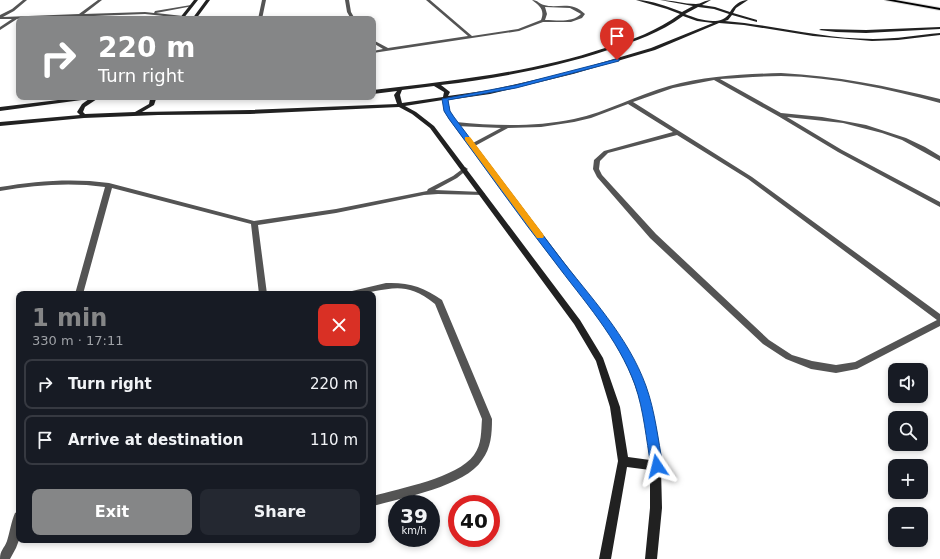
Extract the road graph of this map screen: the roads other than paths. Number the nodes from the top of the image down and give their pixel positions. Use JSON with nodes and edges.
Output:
{"nodes":[{"id":1,"x":25,"y":0,"type":"edge"},
{"id":2,"x":100,"y":0,"type":"edge"},
{"id":3,"x":196,"y":0,"type":"edge"},
{"id":4,"x":208,"y":0,"type":"edge"},
{"id":5,"x":264,"y":0,"type":"edge"},
{"id":6,"x":347,"y":0,"type":"edge"},
{"id":7,"x":428,"y":0,"type":"edge"},
{"id":8,"x":534,"y":0,"type":"edge"},
{"id":9,"x":638,"y":0,"type":"edge"},
{"id":10,"x":662,"y":0,"type":"edge"},
{"id":11,"x":709,"y":0,"type":"edge"},
{"id":12,"x":746,"y":0,"type":"edge"},
{"id":13,"x":887,"y":0,"type":"edge"},
{"id":14,"x":700,"y":5,"type":"junction"},
{"id":15,"x":191,"y":6,"type":"junction"},
{"id":16,"x":543,"y":6,"type":"junction"},
{"id":17,"x":940,"y":9,"type":"edge"},
{"id":18,"x":144,"y":13,"type":"junction"},
{"id":19,"x":731,"y":13,"type":"junction"},
{"id":20,"x":682,"y":14,"type":"junction"},
{"id":21,"x":80,"y":15,"type":"junction"},
{"id":22,"x":49,"y":16,"type":"edge"},
{"id":23,"x":167,"y":16,"type":"edge"},
{"id":24,"x":184,"y":16,"type":"edge"},
{"id":25,"x":196,"y":16,"type":"edge"},
{"id":26,"x":261,"y":16,"type":"edge"},
{"id":27,"x":351,"y":16,"type":"edge"},
{"id":28,"x":0,"y":17,"type":"edge"},
{"id":29,"x":16,"y":17,"type":"edge"},
{"id":30,"x":16,"y":18,"type":"edge"},
{"id":31,"x":542,"y":22,"type":"junction"},
{"id":32,"x":716,"y":23,"type":"junction"},
{"id":33,"x":940,"y":28,"type":"edge"},
{"id":34,"x":0,"y":29,"type":"edge"},
{"id":35,"x":808,"y":29,"type":"dead end"},
{"id":36,"x":815,"y":30,"type":"dead end"},
{"id":37,"x":940,"y":34,"type":"edge"},
{"id":38,"x":471,"y":38,"type":"junction"},
{"id":39,"x":376,"y":43,"type":"edge"},
{"id":40,"x":388,"y":50,"type":"junction"},
{"id":41,"x":376,"y":52,"type":"edge"},
{"id":42,"x":715,"y":79,"type":"junction"},
{"id":43,"x":432,"y":84,"type":"junction"},
{"id":44,"x":400,"y":89,"type":"junction"},
{"id":45,"x":376,"y":92,"type":"edge"},
{"id":46,"x":445,"y":99,"type":"junction"},
{"id":47,"x":72,"y":100,"type":"edge"},
{"id":48,"x":92,"y":100,"type":"edge"},
{"id":49,"x":154,"y":100,"type":"edge"},
{"id":50,"x":940,"y":101,"type":"edge"},
{"id":51,"x":630,"y":102,"type":"junction"},
{"id":52,"x":400,"y":104,"type":"junction"},
{"id":53,"x":0,"y":109,"type":"edge"},
{"id":54,"x":136,"y":113,"type":"junction"},
{"id":55,"x":780,"y":115,"type":"junction"},
{"id":56,"x":84,"y":116,"type":"junction"},
{"id":57,"x":0,"y":124,"type":"edge"},
{"id":58,"x":456,"y":124,"type":"junction"},
{"id":59,"x":506,"y":127,"type":"junction"},
{"id":60,"x":678,"y":133,"type":"junction"},
{"id":61,"x":473,"y":145,"type":"junction"},
{"id":62,"x":940,"y":159,"type":"edge"},
{"id":63,"x":465,"y":169,"type":"junction"},
{"id":64,"x":109,"y":185,"type":"junction"},
{"id":65,"x":0,"y":189,"type":"edge"},
{"id":66,"x":424,"y":193,"type":"junction"},
{"id":67,"x":482,"y":194,"type":"junction"},
{"id":68,"x":940,"y":205,"type":"edge"},
{"id":69,"x":254,"y":223,"type":"junction"},
{"id":70,"x":80,"y":291,"type":"edge"},
{"id":71,"x":263,"y":291,"type":"edge"},
{"id":72,"x":364,"y":291,"type":"edge"},
{"id":73,"x":940,"y":318,"type":"edge"},
{"id":74,"x":940,"y":322,"type":"edge"},
{"id":75,"x":623,"y":461,"type":"junction"},
{"id":76,"x":657,"y":466,"type":"junction"},
{"id":77,"x":376,"y":500,"type":"edge"},
{"id":78,"x":16,"y":529,"type":"edge"},
{"id":79,"x":3,"y":559,"type":"edge"},
{"id":80,"x":605,"y":559,"type":"edge"},
{"id":81,"x":651,"y":559,"type":"edge"}],
"edges":[{"from":1,"to":28,"type":"street"},
{"from":2,"to":21,"type":"street"},
{"from":3,"to":4,"type":"street"},
{"from":3,"to":15,"type":"street"},
{"from":4,"to":25,"type":"street"},
{"from":5,"to":26,"type":"street"},
{"from":6,"to":27,"type":"street"},
{"from":7,"to":38,"type":"street"},
{"from":8,"to":16,"type":"street"},
{"from":9,"to":20,"type":"street"},
{"from":10,"to":14,"type":"street"},
{"from":11,"to":14,"type":"street"},
{"from":12,"to":19,"type":"street"},
{"from":13,"to":17,"type":"main road"},
{"from":14,"to":19,"type":"street"},
{"from":14,"to":20,"type":"street"},
{"from":15,"to":18,"type":"street"},
{"from":15,"to":24,"type":"street"},
{"from":16,"to":31,"type":"street"},
{"from":16,"to":31,"type":"street"},
{"from":18,"to":21,"type":"street"},
{"from":18,"to":23,"type":"street"},
{"from":19,"to":32,"type":"street"},
{"from":19,"to":35,"type":"street"},
{"from":20,"to":32,"type":"street"},
{"from":20,"to":43,"type":"street"},
{"from":21,"to":22,"type":"street"},
{"from":28,"to":29,"type":"street"},
{"from":30,"to":34,"type":"street"},
{"from":31,"to":38,"type":"street"},
{"from":32,"to":37,"type":"street"},
{"from":32,"to":46,"type":"street"},
{"from":33,"to":36,"type":"street"},
{"from":38,"to":40,"type":"street"},
{"from":39,"to":40,"type":"street"},
{"from":40,"to":41,"type":"street"},
{"from":42,"to":50,"type":"street"},
{"from":42,"to":51,"type":"street"},
{"from":42,"to":55,"type":"street"},
{"from":43,"to":44,"type":"street"},
{"from":43,"to":46,"type":"street"},
{"from":44,"to":45,"type":"street"},
{"from":44,"to":52,"type":"street"},
{"from":46,"to":52,"type":"street"},
{"from":46,"to":58,"type":"street"},
{"from":47,"to":53,"type":"street"},
{"from":48,"to":56,"type":"street"},
{"from":49,"to":54,"type":"street"},
{"from":51,"to":59,"type":"street"},
{"from":51,"to":60,"type":"street"},
{"from":52,"to":54,"type":"street"},
{"from":52,"to":63,"type":"street"},
{"from":54,"to":56,"type":"street"},
{"from":55,"to":62,"type":"street"},
{"from":55,"to":68,"type":"street"},
{"from":56,"to":57,"type":"street"},
{"from":58,"to":59,"type":"street"},
{"from":58,"to":61,"type":"street"},
{"from":59,"to":61,"type":"street"},
{"from":60,"to":73,"type":"street"},
{"from":60,"to":74,"type":"street"},
{"from":61,"to":76,"type":"street"},
{"from":63,"to":66,"type":"street"},
{"from":63,"to":67,"type":"street"},
{"from":64,"to":65,"type":"street"},
{"from":64,"to":69,"type":"street"},
{"from":64,"to":70,"type":"street"},
{"from":66,"to":67,"type":"street"},
{"from":66,"to":69,"type":"street"},
{"from":67,"to":75,"type":"street"},
{"from":69,"to":71,"type":"street"},
{"from":72,"to":77,"type":"street"},
{"from":75,"to":76,"type":"street"},
{"from":75,"to":80,"type":"street"},
{"from":76,"to":81,"type":"street"},
{"from":78,"to":79,"type":"street"}]}
